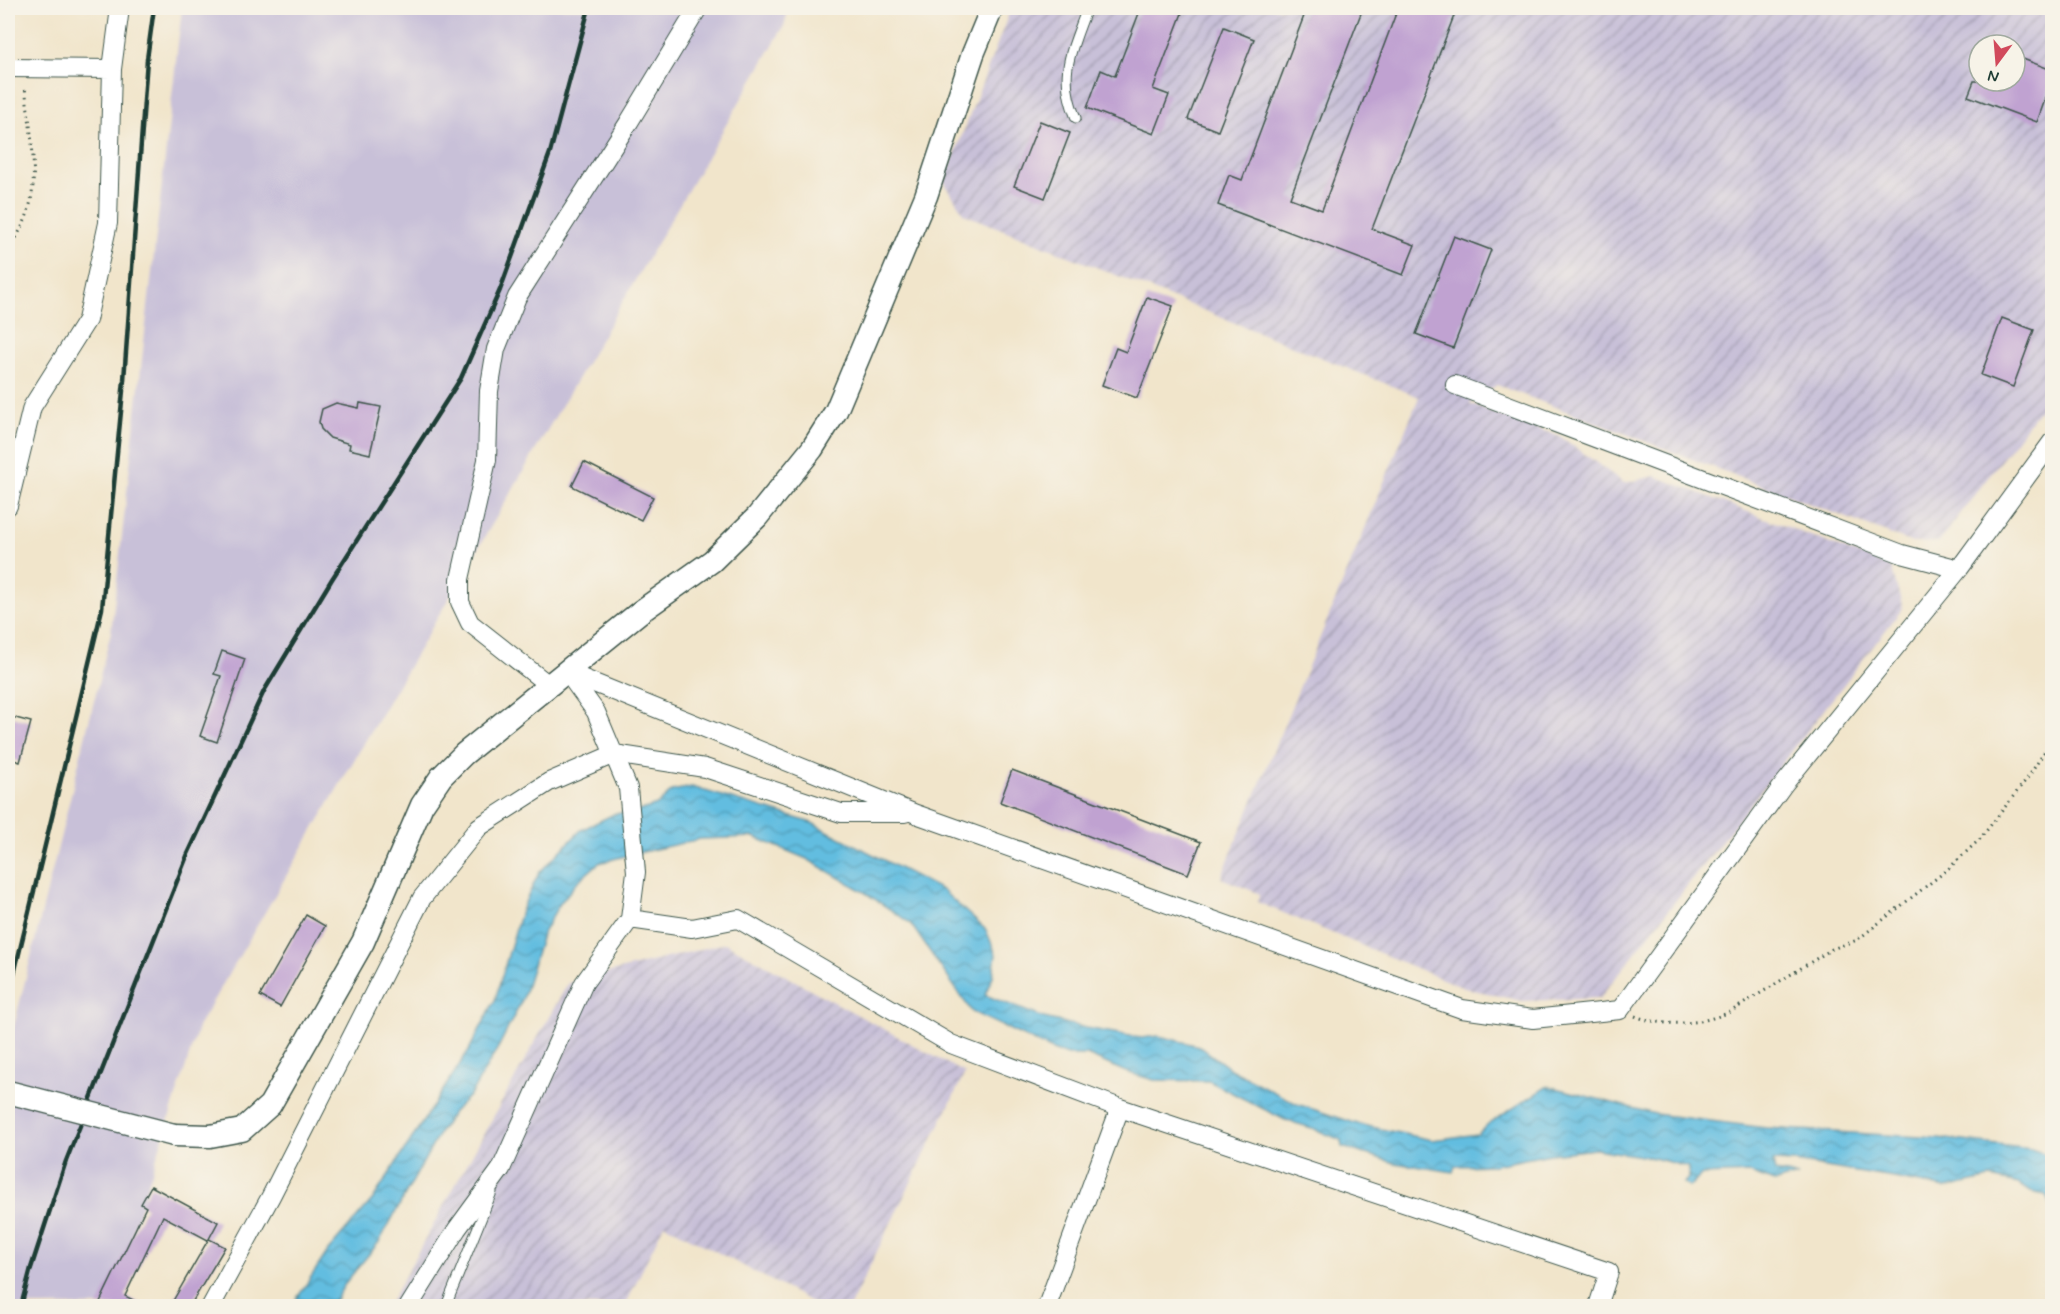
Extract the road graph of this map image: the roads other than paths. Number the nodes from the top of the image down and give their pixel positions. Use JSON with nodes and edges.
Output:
{"nodes":[{"id":1,"x":120,"y":8,"type":"edge"},
{"id":2,"x":698,"y":8,"type":"edge"},
{"id":3,"x":992,"y":8,"type":"edge"},
{"id":4,"x":1087,"y":8,"type":"edge"},
{"id":5,"x":16,"y":68,"type":"edge"},
{"id":6,"x":112,"y":69,"type":"junction"},
{"id":7,"x":1076,"y":118,"type":"dead end"},
{"id":8,"x":1455,"y":385,"type":"dead end"},
{"id":9,"x":2052,"y":442,"type":"edge"},
{"id":10,"x":8,"y":506,"type":"edge"},
{"id":11,"x":1959,"y":568,"type":"junction"},
{"id":12,"x":558,"y":679,"type":"junction"},
{"id":13,"x":614,"y":754,"type":"junction"},
{"id":14,"x":916,"y":813,"type":"junction"},
{"id":15,"x":630,"y":919,"type":"junction"},
{"id":16,"x":8,"y":1092,"type":"edge"},
{"id":17,"x":1120,"y":1108,"type":"junction"},
{"id":18,"x":501,"y":1169,"type":"junction"},
{"id":19,"x":211,"y":1306,"type":"edge"},
{"id":20,"x":409,"y":1306,"type":"edge"},
{"id":21,"x":446,"y":1306,"type":"edge"},
{"id":22,"x":1047,"y":1306,"type":"edge"},
{"id":23,"x":1598,"y":1306,"type":"edge"}],
"edges":[{"from":1,"to":6,"type":"street"},
{"from":2,"to":12,"type":"street"},
{"from":3,"to":12,"type":"street"},
{"from":4,"to":7,"type":"lane"},
{"from":5,"to":6,"type":"street"},
{"from":6,"to":10,"type":"street"},
{"from":8,"to":11,"type":"street"},
{"from":9,"to":11,"type":"street"},
{"from":11,"to":14,"type":"street"},
{"from":12,"to":13,"type":"street"},
{"from":12,"to":14,"type":"street"},
{"from":12,"to":16,"type":"street","bridge":true},
{"from":13,"to":14,"type":"street"},
{"from":13,"to":15,"type":"street"},
{"from":13,"to":19,"type":"street"},
{"from":15,"to":17,"type":"street"},
{"from":15,"to":18,"type":"street"},
{"from":17,"to":22,"type":"street"},
{"from":17,"to":23,"type":"street"},
{"from":18,"to":20,"type":"street"},
{"from":18,"to":21,"type":"lane"}]}
